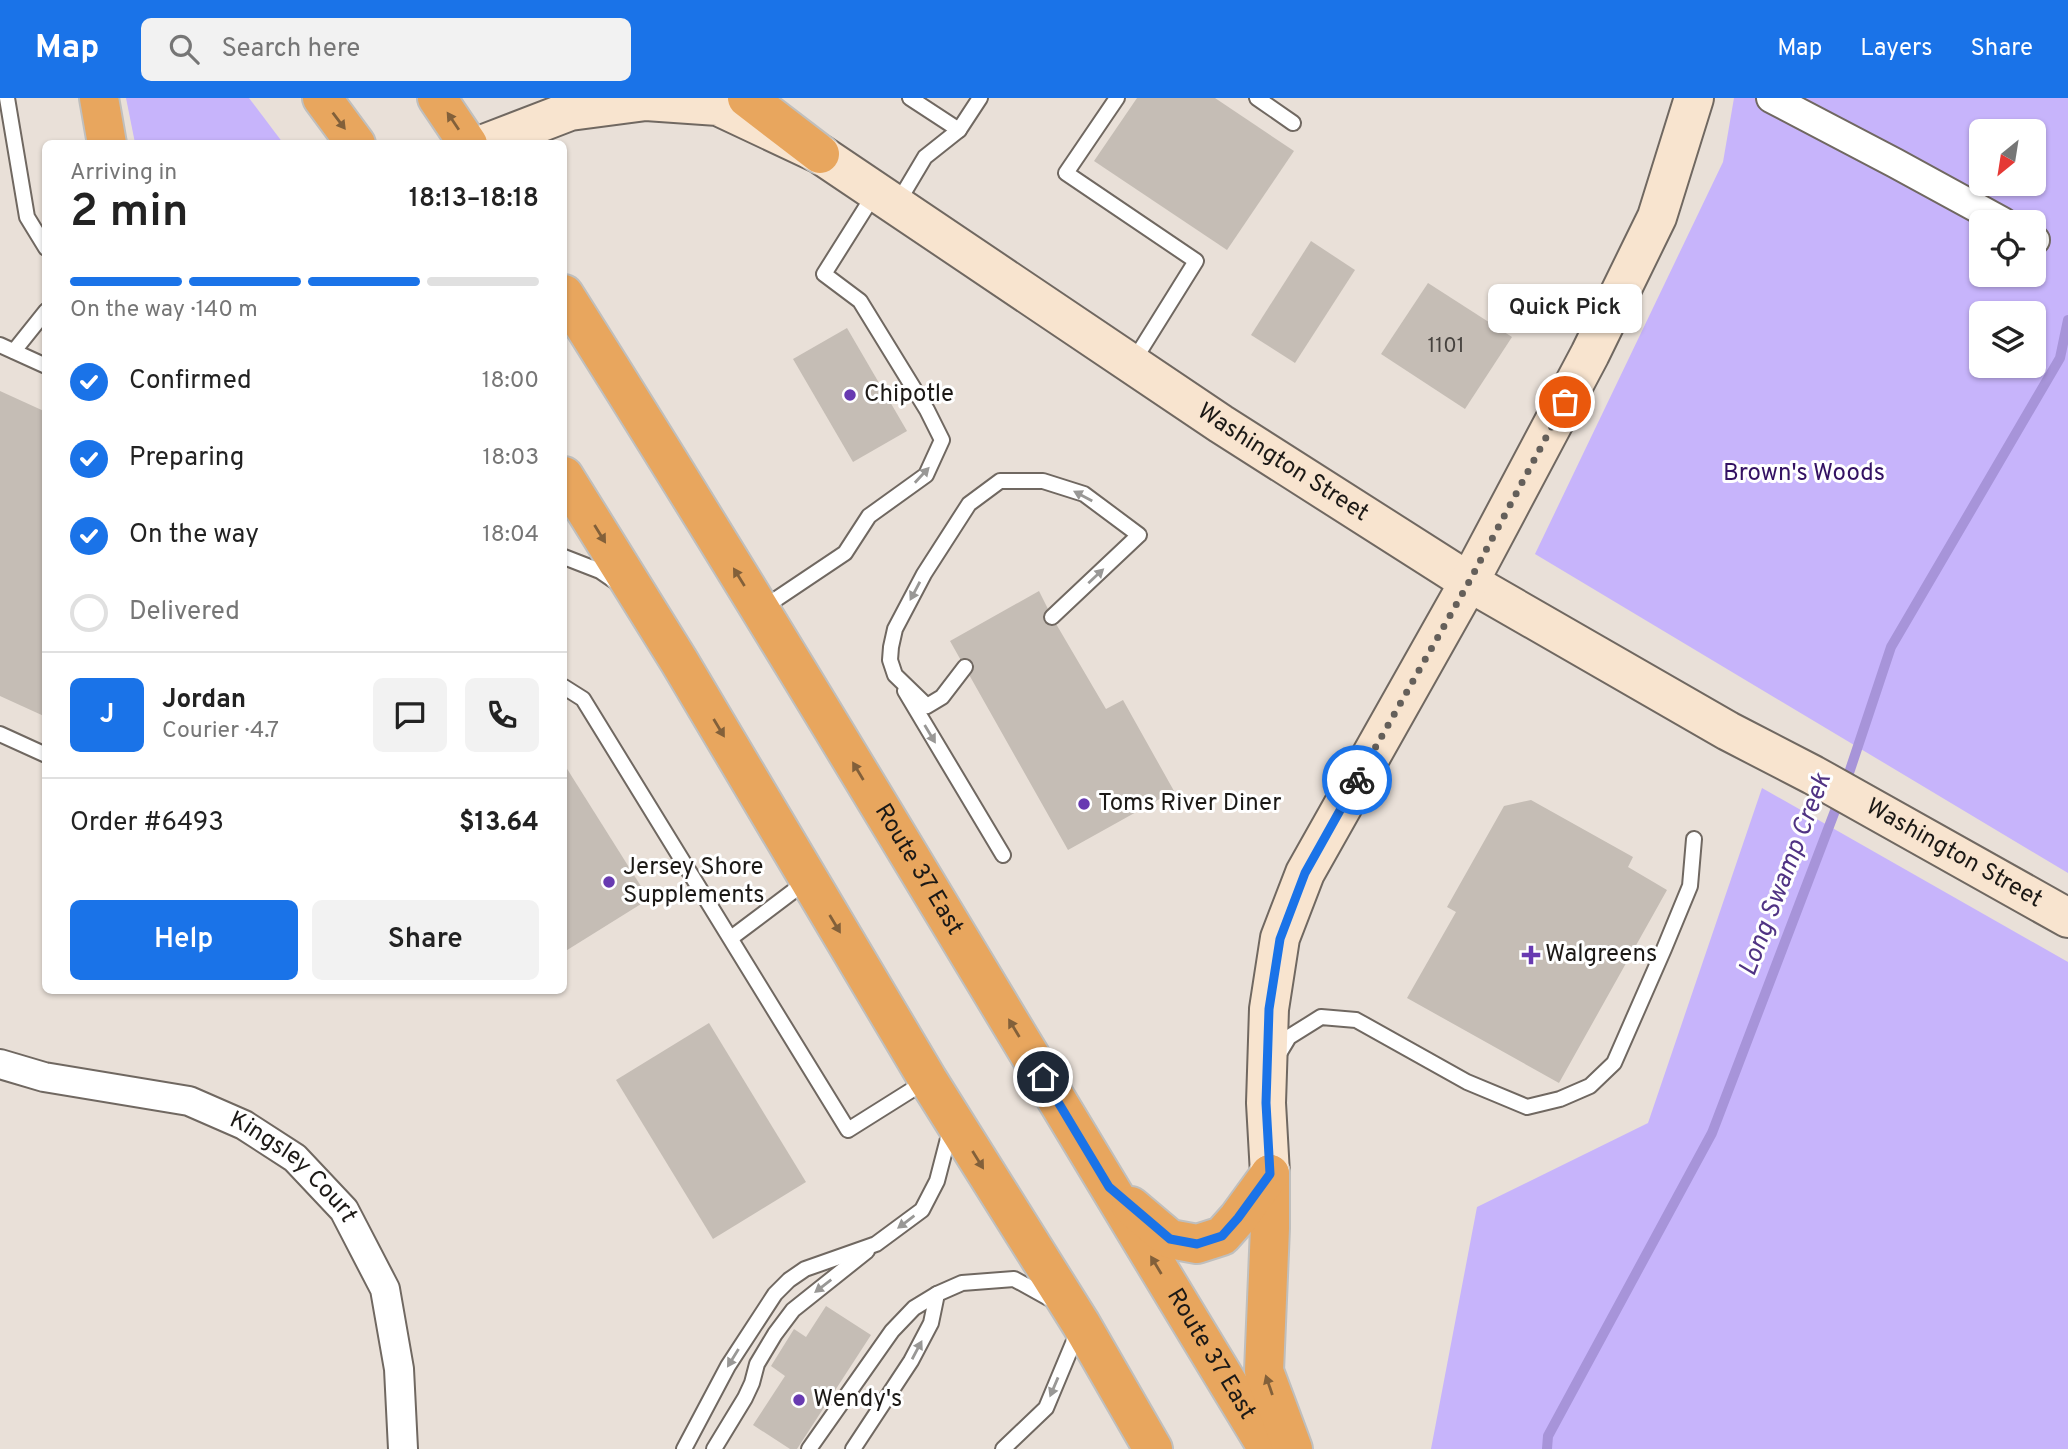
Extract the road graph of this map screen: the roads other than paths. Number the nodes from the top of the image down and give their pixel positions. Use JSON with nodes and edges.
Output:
{"nodes":[{"id":1,"x":7,"y":98,"type":"edge"},
{"id":2,"x":100,"y":98,"type":"edge"},
{"id":3,"x":322,"y":98,"type":"edge"},
{"id":4,"x":437,"y":98,"type":"edge"},
{"id":5,"x":747,"y":98,"type":"edge"},
{"id":6,"x":910,"y":98,"type":"edge"},
{"id":7,"x":980,"y":98,"type":"edge"},
{"id":8,"x":1117,"y":98,"type":"edge"},
{"id":9,"x":1257,"y":98,"type":"edge"},
{"id":10,"x":1694,"y":98,"type":"edge"},
{"id":11,"x":1770,"y":98,"type":"edge"},
{"id":12,"x":576,"y":105,"type":"edge"},
{"id":13,"x":1293,"y":123,"type":"dead end"},
{"id":14,"x":959,"y":130,"type":"junction"},
{"id":15,"x":106,"y":140,"type":"edge"},
{"id":16,"x":353,"y":140,"type":"edge"},
{"id":17,"x":465,"y":140,"type":"edge"},
{"id":18,"x":493,"y":140,"type":"edge"},
{"id":19,"x":820,"y":154,"type":"junction"},
{"id":20,"x":886,"y":199,"type":"junction"},
{"id":21,"x":1981,"y":210,"type":"edge"},
{"id":22,"x":42,"y":241,"type":"edge"},
{"id":23,"x":567,"y":299,"type":"edge"},
{"id":24,"x":42,"y":315,"type":"edge"},
{"id":25,"x":7,"y":348,"type":"edge"},
{"id":26,"x":1132,"y":363,"type":"junction"},
{"id":27,"x":42,"y":364,"type":"edge"},
{"id":28,"x":567,"y":481,"type":"edge"},
{"id":29,"x":567,"y":558,"type":"edge"},
{"id":30,"x":1469,"y":582,"type":"junction"},
{"id":31,"x":640,"y":598,"type":"junction"},
{"id":32,"x":760,"y":610,"type":"junction"},
{"id":33,"x":1052,"y":617,"type":"dead end"},
{"id":34,"x":965,"y":667,"type":"dead end"},
{"id":35,"x":895,"y":675,"type":"junction"},
{"id":36,"x":567,"y":689,"type":"edge"},
{"id":37,"x":0,"y":734,"type":"edge"},
{"id":38,"x":42,"y":753,"type":"edge"},
{"id":39,"x":1694,"y":839,"type":"dead end"},
{"id":40,"x":1003,"y":855,"type":"dead end"},
{"id":41,"x":808,"y":880,"type":"junction"},
{"id":42,"x":2068,"y":918,"type":"edge"},
{"id":43,"x":731,"y":938,"type":"junction"},
{"id":44,"x":0,"y":1064,"type":"edge"},
{"id":45,"x":1267,"y":1073,"type":"junction"},
{"id":46,"x":928,"y":1080,"type":"junction"},
{"id":47,"x":953,"y":1119,"type":"junction"},
{"id":48,"x":1270,"y":1174,"type":"junction"},
{"id":49,"x":1109,"y":1187,"type":"junction"},
{"id":50,"x":876,"y":1244,"type":"junction"},
{"id":51,"x":937,"y":1294,"type":"junction"},
{"id":52,"x":1081,"y":1324,"type":"junction"},
{"id":53,"x":403,"y":1449,"type":"edge"},
{"id":54,"x":684,"y":1449,"type":"edge"},
{"id":55,"x":713,"y":1449,"type":"edge"},
{"id":56,"x":809,"y":1449,"type":"edge"},
{"id":57,"x":853,"y":1449,"type":"edge"},
{"id":58,"x":1003,"y":1449,"type":"edge"},
{"id":59,"x":1153,"y":1449,"type":"edge"},
{"id":60,"x":1268,"y":1449,"type":"edge"},
{"id":61,"x":1293,"y":1449,"type":"edge"}],
"edges":[{"from":1,"to":22,"type":"lane"},
{"from":2,"to":15,"type":"highway"},
{"from":3,"to":16,"type":"highway","one_way":true},
{"from":17,"to":4,"type":"highway","one_way":true},
{"from":5,"to":19,"type":"highway"},
{"from":6,"to":14,"type":"lane"},
{"from":7,"to":14,"type":"lane"},
{"from":8,"to":26,"type":"lane"},
{"from":9,"to":13,"type":"lane"},
{"from":10,"to":30,"type":"main road"},
{"from":11,"to":21,"type":"street"},
{"from":12,"to":18,"type":"main road","name":"Washington Street"},
{"from":12,"to":19,"type":"main road","name":"Washington Street"},
{"from":14,"to":20,"type":"lane"},
{"from":19,"to":20,"type":"main road","name":"Washington Street"},
{"from":20,"to":26,"type":"main road","name":"Washington Street"},
{"from":32,"to":20,"type":"lane","one_way":true},
{"from":32,"to":23,"type":"highway","name":"Route 37 East","one_way":true},
{"from":24,"to":25,"type":"lane"},
{"from":25,"to":27,"type":"lane"},
{"from":26,"to":30,"type":"main road","name":"Washington Street"},
{"from":28,"to":31,"type":"highway","one_way":true},
{"from":29,"to":31,"type":"lane"},
{"from":30,"to":42,"type":"main road","name":"Washington Street"},
{"from":30,"to":45,"type":"main road"},
{"from":31,"to":41,"type":"highway","one_way":true},
{"from":49,"to":32,"type":"highway","name":"Route 37 East","one_way":true},
{"from":33,"to":35,"type":"lane","one_way":true},
{"from":34,"to":35,"type":"lane"},
{"from":35,"to":40,"type":"lane","one_way":true},
{"from":36,"to":43,"type":"lane"},
{"from":37,"to":38,"type":"lane"},
{"from":39,"to":45,"type":"lane"},
{"from":41,"to":43,"type":"lane"},
{"from":41,"to":46,"type":"highway","one_way":true},
{"from":43,"to":46,"type":"lane"},
{"from":44,"to":53,"type":"street","name":"Kingsley Court"},
{"from":45,"to":48,"type":"main road"},
{"from":46,"to":47,"type":"highway"},
{"from":47,"to":50,"type":"lane","one_way":true},
{"from":47,"to":52,"type":"highway","one_way":true},
{"from":48,"to":49,"type":"highway"},
{"from":61,"to":48,"type":"highway","one_way":true},
{"from":60,"to":49,"type":"highway","name":"Route 37 East","one_way":true},
{"from":50,"to":54,"type":"lane","one_way":true},
{"from":50,"to":55,"type":"lane","one_way":true},
{"from":51,"to":52,"type":"lane"},
{"from":51,"to":56,"type":"lane"},
{"from":57,"to":51,"type":"lane","one_way":true},
{"from":52,"to":58,"type":"lane","one_way":true},
{"from":52,"to":59,"type":"highway"}]}
